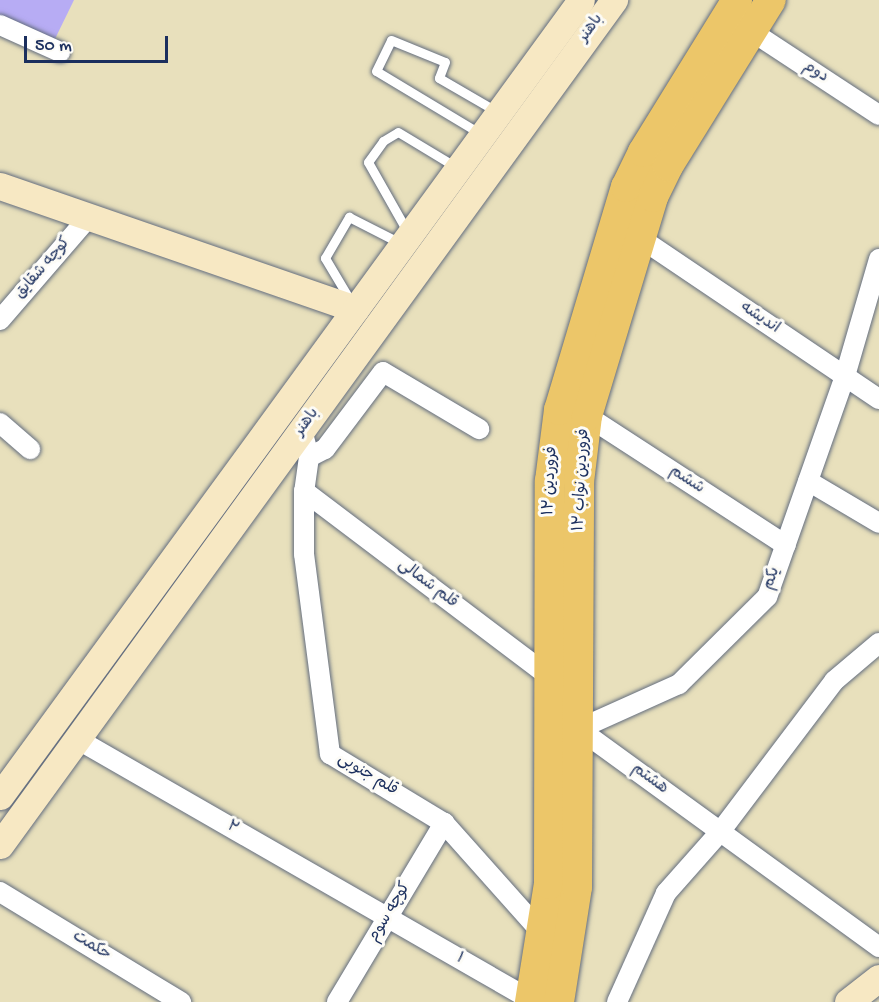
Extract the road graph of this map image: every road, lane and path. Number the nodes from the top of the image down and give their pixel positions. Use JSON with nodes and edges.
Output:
{"nodes":[{"id":1,"x":581,"y":0,"type":"edge"},
{"id":2,"x":614,"y":0,"type":"edge"},
{"id":3,"x":737,"y":0,"type":"edge"},
{"id":4,"x":771,"y":0,"type":"edge"},
{"id":5,"x":0,"y":25,"type":"edge"},
{"id":6,"x":751,"y":31,"type":"junction"},
{"id":7,"x":60,"y":52,"type":"dead end"},
{"id":8,"x":498,"y":112,"type":"junction"},
{"id":9,"x":879,"y":116,"type":"edge"},
{"id":10,"x":482,"y":135,"type":"junction"},
{"id":11,"x":458,"y":168,"type":"junction"},
{"id":12,"x":0,"y":186,"type":"edge"},
{"id":13,"x":88,"y":219,"type":"junction"},
{"id":14,"x":626,"y":234,"type":"junction"},
{"id":15,"x":406,"y":239,"type":"junction"},
{"id":16,"x":879,"y":260,"type":"edge"},
{"id":17,"x":355,"y":309,"type":"junction"},
{"id":18,"x":0,"y":320,"type":"edge"},
{"id":19,"x":845,"y":376,"type":"junction"},
{"id":20,"x":879,"y":399,"type":"edge"},
{"id":21,"x":587,"y":416,"type":"junction"},
{"id":22,"x":0,"y":423,"type":"edge"},
{"id":23,"x":480,"y":429,"type":"dead end"},
{"id":24,"x":302,"y":430,"type":"junction"},
{"id":25,"x":30,"y":449,"type":"dead end"},
{"id":26,"x":309,"y":457,"type":"junction"},
{"id":27,"x":808,"y":481,"type":"junction"},
{"id":28,"x":304,"y":491,"type":"junction"},
{"id":29,"x":879,"y":523,"type":"edge"},
{"id":30,"x":786,"y":545,"type":"junction"},
{"id":31,"x":879,"y":643,"type":"edge"},
{"id":32,"x":550,"y":678,"type":"junction"},
{"id":33,"x":579,"y":729,"type":"junction"},
{"id":34,"x":77,"y":739,"type":"junction"},
{"id":35,"x":0,"y":796,"type":"edge"},
{"id":36,"x":444,"y":823,"type":"junction"},
{"id":37,"x":720,"y":832,"type":"junction"},
{"id":38,"x":0,"y":845,"type":"edge"},
{"id":39,"x":0,"y":892,"type":"edge"},
{"id":40,"x":387,"y":919,"type":"junction"},
{"id":41,"x":541,"y":932,"type":"junction"},
{"id":42,"x":879,"y":947,"type":"edge"},
{"id":43,"x":879,"y":978,"type":"edge"},
{"id":44,"x":540,"y":1001,"type":"edge"},
{"id":45,"x":181,"y":1002,"type":"edge"},
{"id":46,"x":337,"y":1002,"type":"edge"},
{"id":47,"x":617,"y":1002,"type":"edge"},
{"id":48,"x":848,"y":1002,"type":"edge"}],
"edges":[{"from":1,"to":8,"type":"main road","name":"باهنر"},
{"from":2,"to":24,"type":"main road","name":"باهنر"},
{"from":3,"to":14,"type":"main road","name":"۱۲ فروردین"},
{"from":4,"to":6,"type":"main road","name":"۱۲ فروردین نواب"},
{"from":5,"to":7,"type":"street"},
{"from":6,"to":9,"type":"street","name":"دوم"},
{"from":6,"to":14,"type":"main road","name":"۱۲ فروردین نواب"},
{"from":8,"to":10,"type":"main road","name":"باهنر"},
{"from":8,"to":10,"type":"lane"},
{"from":10,"to":11,"type":"main road","name":"باهنر"},
{"from":11,"to":15,"type":"main road","name":"باهنر"},
{"from":11,"to":15,"type":"lane"},
{"from":12,"to":13,"type":"main road"},
{"from":13,"to":17,"type":"main road"},
{"from":13,"to":18,"type":"street","name":"کوچه شقایق"},
{"from":14,"to":19,"type":"street","name":"اندیشه"},
{"from":14,"to":21,"type":"main road","name":"۱۲ فروردین نواب"},
{"from":14,"to":32,"type":"main road","name":"۱۲ فروردین"},
{"from":15,"to":17,"type":"main road","name":"باهنر"},
{"from":15,"to":17,"type":"lane"},
{"from":16,"to":19,"type":"street"},
{"from":17,"to":35,"type":"main road","name":"باهنر"},
{"from":19,"to":20,"type":"street","name":"اندیشه"},
{"from":19,"to":27,"type":"street","name":"یکم"},
{"from":21,"to":30,"type":"street","name":"ششم"},
{"from":21,"to":33,"type":"main road","name":"۱۲ فروردین نواب"},
{"from":22,"to":25,"type":"street"},
{"from":23,"to":26,"type":"street"},
{"from":24,"to":26,"type":"street"},
{"from":24,"to":34,"type":"main road","name":"باهنر"},
{"from":26,"to":28,"type":"street"},
{"from":27,"to":29,"type":"street"},
{"from":27,"to":30,"type":"street","name":"یکم"},
{"from":28,"to":32,"type":"street","name":"قلم شمالی"},
{"from":28,"to":36,"type":"street","name":"قلم جنوبی"},
{"from":30,"to":33,"type":"street","name":"یکم"},
{"from":31,"to":37,"type":"street"},
{"from":32,"to":41,"type":"main road","name":"۱۲ فروردین"},
{"from":33,"to":37,"type":"street","name":"هشتم"},
{"from":33,"to":44,"type":"main road","name":"۱۲ فروردین نواب"},
{"from":34,"to":38,"type":"main road","name":"باهنر"},
{"from":34,"to":40,"type":"street","name":"۲"},
{"from":36,"to":40,"type":"street","name":"کوچه سوم"},
{"from":36,"to":41,"type":"street","name":"قلم جنوبی"},
{"from":37,"to":42,"type":"street","name":"هشتم"},
{"from":37,"to":47,"type":"street"},
{"from":39,"to":45,"type":"street","name":"حکمت"},
{"from":40,"to":44,"type":"street","name":"۱"},
{"from":40,"to":46,"type":"street","name":"کوچه سوم"},
{"from":41,"to":44,"type":"main road","name":"۱۲ فروردین"},
{"from":43,"to":48,"type":"main road"}]}
